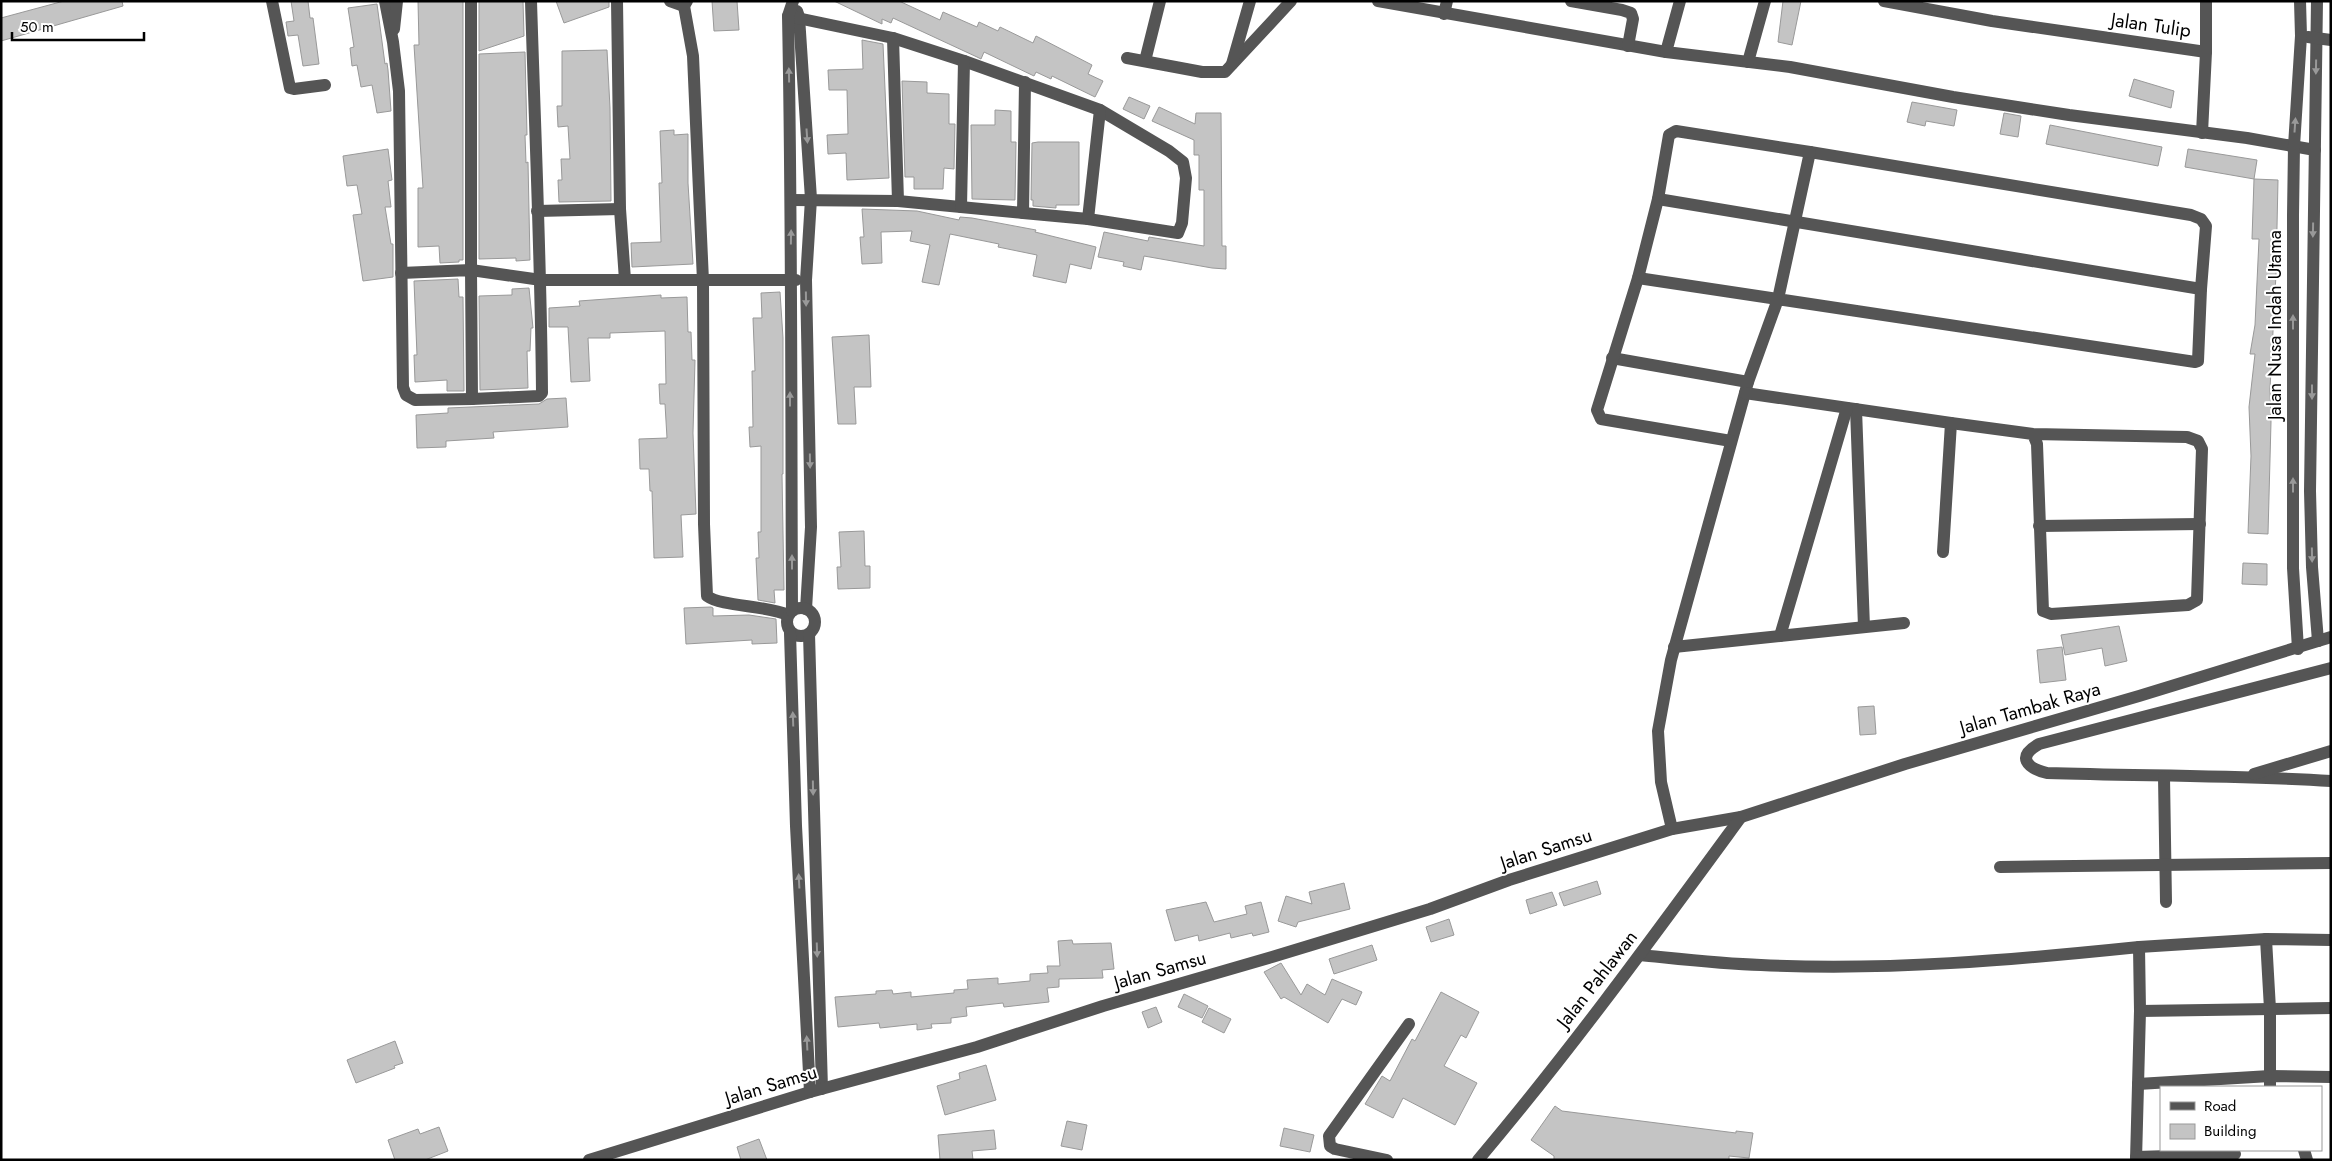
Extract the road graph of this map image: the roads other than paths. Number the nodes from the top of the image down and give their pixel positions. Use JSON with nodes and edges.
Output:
{"nodes":[{"id":1,"x":272,"y":1,"type":"edge"},
{"id":2,"x":385,"y":1,"type":"edge"},
{"id":3,"x":397,"y":1,"type":"edge"},
{"id":4,"x":471,"y":1,"type":"edge"},
{"id":5,"x":531,"y":1,"type":"edge"},
{"id":6,"x":617,"y":1,"type":"edge"},
{"id":7,"x":670,"y":1,"type":"edge"},
{"id":8,"x":793,"y":1,"type":"edge"},
{"id":9,"x":1160,"y":1,"type":"edge"},
{"id":10,"x":1250,"y":1,"type":"edge"},
{"id":11,"x":1291,"y":1,"type":"edge"},
{"id":12,"x":1378,"y":1,"type":"edge"},
{"id":13,"x":1571,"y":1,"type":"edge"},
{"id":14,"x":1680,"y":1,"type":"edge"},
{"id":15,"x":1766,"y":1,"type":"edge"},
{"id":16,"x":1884,"y":1,"type":"edge"},
{"id":17,"x":2206,"y":1,"type":"edge"},
{"id":18,"x":2300,"y":1,"type":"edge"},
{"id":19,"x":2317,"y":1,"type":"edge"},
{"id":20,"x":685,"y":4,"type":"edge"},
{"id":21,"x":1445,"y":8,"type":"edge"},
{"id":22,"x":794,"y":16,"type":"junction"},
{"id":23,"x":2300,"y":36,"type":"junction"},
{"id":24,"x":893,"y":38,"type":"junction"},
{"id":25,"x":2316,"y":38,"type":"junction"},
{"id":26,"x":2331,"y":40,"type":"edge"},
{"id":27,"x":393,"y":42,"type":"junction"},
{"id":28,"x":1628,"y":46,"type":"junction"},
{"id":29,"x":1666,"y":52,"type":"junction"},
{"id":30,"x":2206,"y":52,"type":"junction"},
{"id":31,"x":1127,"y":58,"type":"dead end"},
{"id":32,"x":964,"y":61,"type":"junction"},
{"id":33,"x":1145,"y":61,"type":"junction"},
{"id":34,"x":1748,"y":62,"type":"junction"},
{"id":35,"x":1231,"y":68,"type":"junction"},
{"id":36,"x":1025,"y":82,"type":"junction"},
{"id":37,"x":325,"y":85,"type":"dead end"},
{"id":38,"x":1100,"y":110,"type":"junction"},
{"id":39,"x":2202,"y":133,"type":"junction"},
{"id":40,"x":2294,"y":146,"type":"junction"},
{"id":41,"x":2315,"y":150,"type":"junction"},
{"id":42,"x":1810,"y":152,"type":"junction"},
{"id":43,"x":811,"y":199,"type":"junction"},
{"id":44,"x":1658,"y":199,"type":"junction"},
{"id":45,"x":792,"y":200,"type":"junction"},
{"id":46,"x":898,"y":201,"type":"junction"},
{"id":47,"x":961,"y":207,"type":"junction"},
{"id":48,"x":620,"y":209,"type":"junction"},
{"id":49,"x":537,"y":211,"type":"junction"},
{"id":50,"x":1023,"y":213,"type":"junction"},
{"id":51,"x":1088,"y":220,"type":"junction"},
{"id":52,"x":1796,"y":222,"type":"junction"},
{"id":53,"x":471,"y":270,"type":"junction"},
{"id":54,"x":402,"y":274,"type":"junction"},
{"id":55,"x":1638,"y":278,"type":"junction"},
{"id":56,"x":541,"y":280,"type":"junction"},
{"id":57,"x":625,"y":280,"type":"junction"},
{"id":58,"x":790,"y":280,"type":"junction"},
{"id":59,"x":806,"y":280,"type":"junction"},
{"id":60,"x":703,"y":281,"type":"junction"},
{"id":61,"x":2200,"y":289,"type":"junction"},
{"id":62,"x":1778,"y":299,"type":"junction"},
{"id":63,"x":1612,"y":358,"type":"junction"},
{"id":64,"x":1746,"y":388,"type":"junction"},
{"id":65,"x":472,"y":399,"type":"junction"},
{"id":66,"x":1851,"y":409,"type":"junction"},
{"id":67,"x":1951,"y":423,"type":"junction"},
{"id":68,"x":2033,"y":434,"type":"junction"},
{"id":69,"x":1731,"y":441,"type":"junction"},
{"id":70,"x":2200,"y":524,"type":"junction"},
{"id":71,"x":2039,"y":526,"type":"junction"},
{"id":72,"x":1943,"y":552,"type":"dead end"},
{"id":73,"x":806,"y":609,"type":"junction"},
{"id":74,"x":790,"y":613,"type":"junction"},
{"id":75,"x":1904,"y":624,"type":"dead end"},
{"id":76,"x":1864,"y":628,"type":"junction"},
{"id":77,"x":790,"y":633,"type":"junction"},
{"id":78,"x":809,"y":634,"type":"junction"},
{"id":79,"x":1780,"y":636,"type":"junction"},
{"id":80,"x":2331,"y":637,"type":"edge"},
{"id":81,"x":2318,"y":641,"type":"junction"},
{"id":82,"x":1674,"y":647,"type":"junction"},
{"id":83,"x":2298,"y":649,"type":"junction"},
{"id":84,"x":2331,"y":668,"type":"edge"},
{"id":85,"x":2331,"y":750,"type":"edge"},
{"id":86,"x":2246,"y":776,"type":"junction"},
{"id":87,"x":2164,"y":777,"type":"junction"},
{"id":88,"x":2331,"y":781,"type":"edge"},
{"id":89,"x":1741,"y":816,"type":"junction"},
{"id":90,"x":813,"y":824,"type":"junction"},
{"id":91,"x":796,"y":826,"type":"junction"},
{"id":92,"x":1672,"y":829,"type":"junction"},
{"id":93,"x":2331,"y":863,"type":"edge"},
{"id":94,"x":2165,"y":865,"type":"junction"},
{"id":95,"x":2000,"y":867,"type":"dead end"},
{"id":96,"x":2166,"y":902,"type":"dead end"},
{"id":97,"x":2266,"y":939,"type":"junction"},
{"id":98,"x":2331,"y":940,"type":"edge"},
{"id":99,"x":2139,"y":947,"type":"junction"},
{"id":100,"x":1640,"y":955,"type":"junction"},
{"id":101,"x":2331,"y":1008,"type":"edge"},
{"id":102,"x":2270,"y":1009,"type":"junction"},
{"id":103,"x":2140,"y":1011,"type":"junction"},
{"id":104,"x":1409,"y":1024,"type":"dead end"},
{"id":105,"x":2331,"y":1077,"type":"edge"},
{"id":106,"x":2270,"y":1082,"type":"edge"},
{"id":107,"x":2138,"y":1084,"type":"junction"},
{"id":108,"x":816,"y":1090,"type":"junction"},
{"id":109,"x":2236,"y":1155,"type":"edge"},
{"id":110,"x":2136,"y":1158,"type":"edge"},
{"id":111,"x":589,"y":1160,"type":"edge"},
{"id":112,"x":1387,"y":1160,"type":"edge"},
{"id":113,"x":1478,"y":1160,"type":"edge"}],
"edges":[{"from":1,"to":37,"type":"street"},
{"from":2,"to":27,"type":"street"},
{"from":3,"to":27,"type":"street"},
{"from":4,"to":53,"type":"street"},
{"from":5,"to":49,"type":"street"},
{"from":6,"to":48,"type":"street"},
{"from":7,"to":20,"type":"street"},
{"from":8,"to":22,"type":"street"},
{"from":9,"to":33,"type":"street"},
{"from":10,"to":35,"type":"street"},
{"from":11,"to":35,"type":"street"},
{"from":12,"to":21,"type":"street"},
{"from":13,"to":28,"type":"street"},
{"from":14,"to":29,"type":"street"},
{"from":15,"to":34,"type":"street"},
{"from":16,"to":30,"type":"street","name":"Jalan Tulip"},
{"from":17,"to":30,"type":"street"},
{"from":18,"to":23,"type":"street","name":"Jalan Nusa Indah Utama"},
{"from":19,"to":25,"type":"street","name":"Jalan Nusa Indah Utama"},
{"from":20,"to":60,"type":"street"},
{"from":21,"to":28,"type":"street"},
{"from":22,"to":24,"type":"street"},
{"from":22,"to":43,"type":"street","one_way":true},
{"from":45,"to":22,"type":"street","one_way":true},
{"from":23,"to":25,"type":"street"},
{"from":40,"to":23,"type":"street","name":"Jalan Nusa Indah Utama","one_way":true},
{"from":24,"to":32,"type":"street"},
{"from":24,"to":46,"type":"street"},
{"from":25,"to":26,"type":"street"},
{"from":25,"to":41,"type":"street","name":"Jalan Nusa Indah Utama","one_way":true},
{"from":27,"to":54,"type":"street"},
{"from":28,"to":29,"type":"street"},
{"from":29,"to":34,"type":"street"},
{"from":30,"to":39,"type":"street"},
{"from":31,"to":33,"type":"street"},
{"from":32,"to":36,"type":"street"},
{"from":32,"to":47,"type":"street"},
{"from":33,"to":35,"type":"street"},
{"from":34,"to":39,"type":"street"},
{"from":36,"to":38,"type":"street"},
{"from":36,"to":50,"type":"street"},
{"from":38,"to":51,"type":"street"},
{"from":38,"to":51,"type":"street"},
{"from":39,"to":40,"type":"street"},
{"from":40,"to":41,"type":"street"},
{"from":83,"to":40,"type":"street","name":"Jalan Nusa Indah Utama","one_way":true},
{"from":41,"to":81,"type":"street","name":"Jalan Nusa Indah Utama","one_way":true},
{"from":42,"to":44,"type":"street"},
{"from":42,"to":52,"type":"street"},
{"from":42,"to":61,"type":"street"},
{"from":43,"to":45,"type":"street"},
{"from":43,"to":46,"type":"street"},
{"from":43,"to":59,"type":"street"},
{"from":44,"to":52,"type":"street"},
{"from":44,"to":55,"type":"street"},
{"from":58,"to":45,"type":"street","one_way":true},
{"from":46,"to":47,"type":"street"},
{"from":47,"to":50,"type":"street"},
{"from":48,"to":49,"type":"street"},
{"from":48,"to":57,"type":"street"},
{"from":49,"to":56,"type":"street"},
{"from":50,"to":51,"type":"street"},
{"from":52,"to":61,"type":"street"},
{"from":52,"to":62,"type":"street"},
{"from":53,"to":54,"type":"street"},
{"from":53,"to":56,"type":"street"},
{"from":53,"to":65,"type":"street"},
{"from":54,"to":65,"type":"street"},
{"from":55,"to":62,"type":"street"},
{"from":55,"to":63,"type":"street"},
{"from":56,"to":57,"type":"street"},
{"from":56,"to":65,"type":"street"},
{"from":57,"to":60,"type":"street"},
{"from":58,"to":59,"type":"street"},
{"from":58,"to":60,"type":"street"},
{"from":74,"to":58,"type":"street","one_way":true},
{"from":59,"to":73,"type":"street","one_way":true},
{"from":60,"to":74,"type":"street"},
{"from":61,"to":62,"type":"street"},
{"from":62,"to":64,"type":"street"},
{"from":63,"to":64,"type":"street"},
{"from":63,"to":69,"type":"street"},
{"from":64,"to":66,"type":"street"},
{"from":64,"to":69,"type":"street"},
{"from":66,"to":67,"type":"street"},
{"from":66,"to":76,"type":"street"},
{"from":66,"to":79,"type":"street"},
{"from":67,"to":68,"type":"street"},
{"from":67,"to":72,"type":"street"},
{"from":68,"to":70,"type":"street"},
{"from":68,"to":71,"type":"street"},
{"from":69,"to":82,"type":"street"},
{"from":70,"to":71,"type":"street"},
{"from":70,"to":71,"type":"street"},
{"from":73,"to":74,"type":"street"},
{"from":73,"to":78,"type":"street"},
{"from":74,"to":77,"type":"street"},
{"from":75,"to":76,"type":"street"},
{"from":76,"to":79,"type":"street"},
{"from":77,"to":78,"type":"street"},
{"from":91,"to":77,"type":"street","one_way":true},
{"from":78,"to":90,"type":"street","one_way":true},
{"from":79,"to":82,"type":"street"},
{"from":80,"to":81,"type":"street","name":"Jalan Tambak Raya"},
{"from":81,"to":83,"type":"street","name":"Jalan Tambak Raya"},
{"from":82,"to":92,"type":"street"},
{"from":83,"to":89,"type":"street","name":"Jalan Tambak Raya"},
{"from":84,"to":87,"type":"street"},
{"from":85,"to":86,"type":"street"},
{"from":86,"to":87,"type":"street"},
{"from":86,"to":88,"type":"street"},
{"from":87,"to":94,"type":"street"},
{"from":89,"to":92,"type":"street","name":"Jalan Samsu"},
{"from":89,"to":100,"type":"street","name":"Jalan Pahlawan"},
{"from":90,"to":91,"type":"street"},
{"from":90,"to":108,"type":"street","one_way":true},
{"from":108,"to":91,"type":"street","one_way":true},
{"from":92,"to":108,"type":"street","name":"Jalan Samsu"},
{"from":93,"to":94,"type":"street"},
{"from":94,"to":95,"type":"street"},
{"from":94,"to":96,"type":"street"},
{"from":97,"to":98,"type":"street"},
{"from":97,"to":99,"type":"street"},
{"from":97,"to":102,"type":"street"},
{"from":99,"to":100,"type":"street"},
{"from":99,"to":103,"type":"street"},
{"from":100,"to":113,"type":"street","name":"Jalan Pahlawan"},
{"from":101,"to":102,"type":"street"},
{"from":102,"to":103,"type":"street"},
{"from":102,"to":106,"type":"street"},
{"from":103,"to":107,"type":"street"},
{"from":104,"to":112,"type":"street"},
{"from":105,"to":106,"type":"street"},
{"from":106,"to":107,"type":"street"},
{"from":107,"to":110,"type":"street"},
{"from":108,"to":111,"type":"street","name":"Jalan Samsu"},
{"from":109,"to":110,"type":"street"}]}
